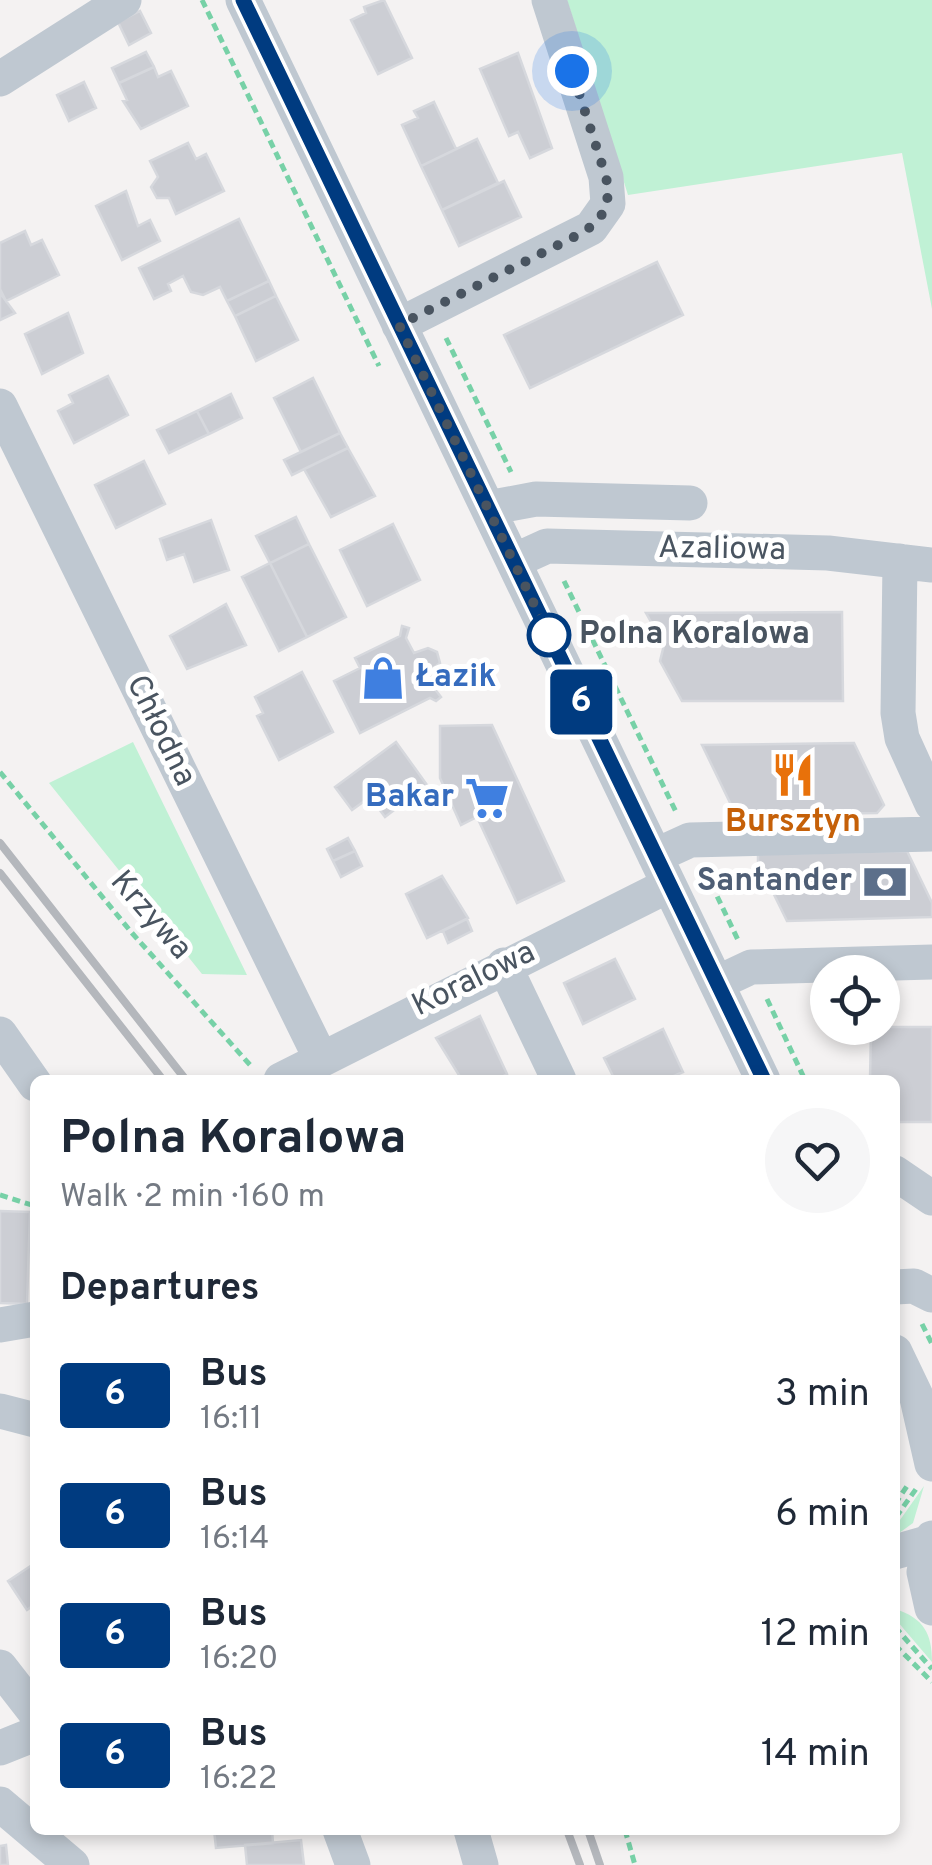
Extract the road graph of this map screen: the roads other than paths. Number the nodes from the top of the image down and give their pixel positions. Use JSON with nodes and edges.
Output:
{"nodes":[{"id":1,"x":124,"y":0,"type":"edge"},
{"id":2,"x":242,"y":0,"type":"edge"},
{"id":3,"x":550,"y":0,"type":"edge"},
{"id":4,"x":0,"y":79,"type":"edge"},
{"id":5,"x":399,"y":325,"type":"junction"},
{"id":6,"x":0,"y":406,"type":"edge"},
{"id":7,"x":690,"y":503,"type":"dead end"},
{"id":8,"x":488,"y":508,"type":"junction"},
{"id":9,"x":514,"y":561,"type":"junction"},
{"id":10,"x":916,"y":563,"type":"edge"},
{"id":11,"x":932,"y":804,"type":"edge"},
{"id":12,"x":932,"y":834,"type":"edge"},
{"id":13,"x":662,"y":870,"type":"junction"},
{"id":14,"x":932,"y":962,"type":"edge"},
{"id":15,"x":504,"y":965,"type":"junction"},
{"id":16,"x":717,"y":983,"type":"junction"},
{"id":17,"x":0,"y":1034,"type":"edge"},
{"id":18,"x":320,"y":1057,"type":"junction"},
{"id":19,"x":275,"y":1075,"type":"edge"},
{"id":20,"x":557,"y":1075,"type":"edge"},
{"id":21,"x":762,"y":1075,"type":"edge"},
{"id":22,"x":30,"y":1077,"type":"edge"},
{"id":23,"x":900,"y":1176,"type":"edge"},
{"id":24,"x":932,"y":1198,"type":"edge"},
{"id":25,"x":900,"y":1286,"type":"edge"},
{"id":26,"x":932,"y":1296,"type":"edge"},
{"id":27,"x":30,"y":1320,"type":"edge"},
{"id":28,"x":0,"y":1325,"type":"edge"},
{"id":29,"x":900,"y":1361,"type":"edge"},
{"id":30,"x":924,"y":1406,"type":"edge"},
{"id":31,"x":0,"y":1410,"type":"edge"},
{"id":32,"x":30,"y":1419,"type":"edge"},
{"id":33,"x":928,"y":1471,"type":"edge"},
{"id":34,"x":931,"y":1540,"type":"edge"},
{"id":35,"x":900,"y":1550,"type":"edge"},
{"id":36,"x":919,"y":1602,"type":"edge"},
{"id":37,"x":0,"y":1666,"type":"edge"},
{"id":38,"x":30,"y":1705,"type":"edge"},
{"id":39,"x":30,"y":1736,"type":"edge"},
{"id":40,"x":0,"y":1748,"type":"edge"},
{"id":41,"x":0,"y":1804,"type":"edge"},
{"id":42,"x":30,"y":1829,"type":"edge"},
{"id":43,"x":37,"y":1835,"type":"edge"},
{"id":44,"x":342,"y":1835,"type":"edge"},
{"id":45,"x":472,"y":1835,"type":"edge"},
{"id":46,"x":72,"y":1865,"type":"edge"},
{"id":47,"x":353,"y":1865,"type":"edge"},
{"id":48,"x":480,"y":1865,"type":"edge"}],
"edges":[{"from":1,"to":4,"type":"street"},
{"from":2,"to":5,"type":"street"},
{"from":3,"to":5,"type":"street"},
{"from":5,"to":8,"type":"street"},
{"from":6,"to":18,"type":"street","name":"Chłodna"},
{"from":7,"to":8,"type":"street"},
{"from":8,"to":9,"type":"street"},
{"from":9,"to":10,"type":"street","name":"Azaliowa"},
{"from":9,"to":13,"type":"street"},
{"from":10,"to":11,"type":"street"},
{"from":12,"to":13,"type":"street","name":"Koralowa"},
{"from":13,"to":15,"type":"street","name":"Koralowa"},
{"from":13,"to":16,"type":"street"},
{"from":14,"to":16,"type":"street"},
{"from":15,"to":18,"type":"street","name":"Koralowa"},
{"from":15,"to":20,"type":"street"},
{"from":16,"to":21,"type":"street"},
{"from":17,"to":22,"type":"street"},
{"from":18,"to":19,"type":"street","name":"Koralowa"},
{"from":23,"to":24,"type":"street"},
{"from":25,"to":26,"type":"street"},
{"from":27,"to":28,"type":"street"},
{"from":29,"to":30,"type":"street"},
{"from":30,"to":33,"type":"street"},
{"from":31,"to":32,"type":"street"},
{"from":34,"to":35,"type":"street"},
{"from":34,"to":36,"type":"street"},
{"from":37,"to":38,"type":"street"},
{"from":39,"to":40,"type":"street"},
{"from":41,"to":42,"type":"street"},
{"from":43,"to":46,"type":"street"},
{"from":44,"to":47,"type":"street"},
{"from":45,"to":48,"type":"street"}]}
